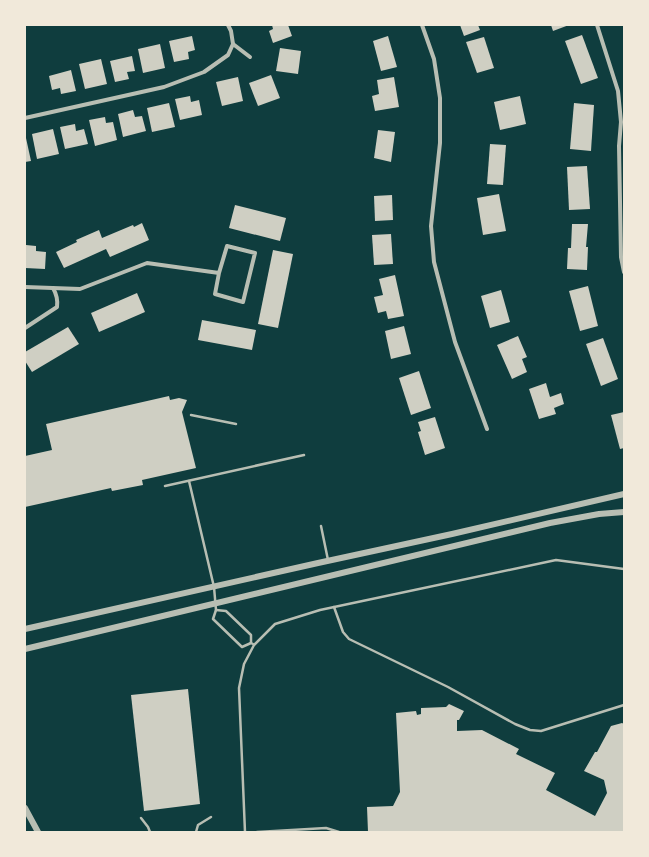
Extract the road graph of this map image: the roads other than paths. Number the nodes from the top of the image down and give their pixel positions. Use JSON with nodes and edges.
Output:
{"nodes":[{"id":1,"x":228,"y":25,"type":"edge"},
{"id":2,"x":422,"y":25,"type":"edge"},
{"id":3,"x":597,"y":25,"type":"edge"},
{"id":4,"x":233,"y":44,"type":"junction"},
{"id":5,"x":250,"y":56,"type":"dead end"},
{"id":6,"x":25,"y":118,"type":"edge"},
{"id":7,"x":623,"y":122,"type":"edge"},
{"id":8,"x":622,"y":244,"type":"edge"},
{"id":9,"x":624,"y":272,"type":"edge"},
{"id":10,"x":219,"y":273,"type":"junction"},
{"id":11,"x":25,"y":287,"type":"edge"},
{"id":12,"x":54,"y":288,"type":"junction"},
{"id":13,"x":25,"y":328,"type":"edge"},
{"id":14,"x":191,"y":415,"type":"dead end"},
{"id":15,"x":236,"y":424,"type":"dead end"},
{"id":16,"x":487,"y":429,"type":"dead end"},
{"id":17,"x":304,"y":455,"type":"dead end"},
{"id":18,"x":189,"y":481,"type":"junction"},
{"id":19,"x":165,"y":486,"type":"dead end"},
{"id":20,"x":624,"y":494,"type":"edge"},
{"id":21,"x":624,"y":512,"type":"edge"},
{"id":22,"x":321,"y":526,"type":"dead end"},
{"id":23,"x":328,"y":560,"type":"junction"},
{"id":24,"x":624,"y":569,"type":"edge"},
{"id":25,"x":214,"y":587,"type":"junction"},
{"id":26,"x":216,"y":606,"type":"junction"},
{"id":27,"x":334,"y":607,"type":"junction"},
{"id":28,"x":25,"y":629,"type":"edge"},
{"id":29,"x":253,"y":644,"type":"junction"},
{"id":30,"x":25,"y":649,"type":"edge"},
{"id":31,"x":624,"y":705,"type":"edge"},
{"id":32,"x":25,"y":808,"type":"edge"},
{"id":33,"x":211,"y":817,"type":"dead end"},
{"id":34,"x":141,"y":818,"type":"dead end"},
{"id":35,"x":38,"y":832,"type":"edge"},
{"id":36,"x":150,"y":832,"type":"edge"},
{"id":37,"x":196,"y":832,"type":"edge"},
{"id":38,"x":245,"y":832,"type":"edge"},
{"id":39,"x":257,"y":832,"type":"edge"},
{"id":40,"x":339,"y":832,"type":"edge"}],
"edges":[{"from":1,"to":4,"type":"street"},
{"from":2,"to":16,"type":"street"},
{"from":3,"to":7,"type":"street"},
{"from":4,"to":5,"type":"street"},
{"from":4,"to":6,"type":"street"},
{"from":7,"to":8,"type":"street"},
{"from":8,"to":9,"type":"street"},
{"from":10,"to":10,"type":"street"},
{"from":10,"to":12,"type":"street"},
{"from":11,"to":12,"type":"street"},
{"from":12,"to":13,"type":"street"},
{"from":14,"to":15,"type":"lane"},
{"from":17,"to":18,"type":"lane"},
{"from":18,"to":19,"type":"lane"},
{"from":18,"to":25,"type":"lane"},
{"from":20,"to":23,"type":"street"},
{"from":21,"to":26,"type":"street"},
{"from":22,"to":23,"type":"lane"},
{"from":23,"to":25,"type":"street"},
{"from":24,"to":27,"type":"lane"},
{"from":25,"to":26,"type":"lane"},
{"from":25,"to":28,"type":"street"},
{"from":26,"to":29,"type":"lane"},
{"from":26,"to":29,"type":"lane"},
{"from":26,"to":30,"type":"street"},
{"from":27,"to":29,"type":"lane"},
{"from":27,"to":31,"type":"lane"},
{"from":29,"to":38,"type":"lane"},
{"from":32,"to":35,"type":"street"},
{"from":33,"to":37,"type":"lane"},
{"from":34,"to":36,"type":"lane"},
{"from":39,"to":40,"type":"lane"}]}
